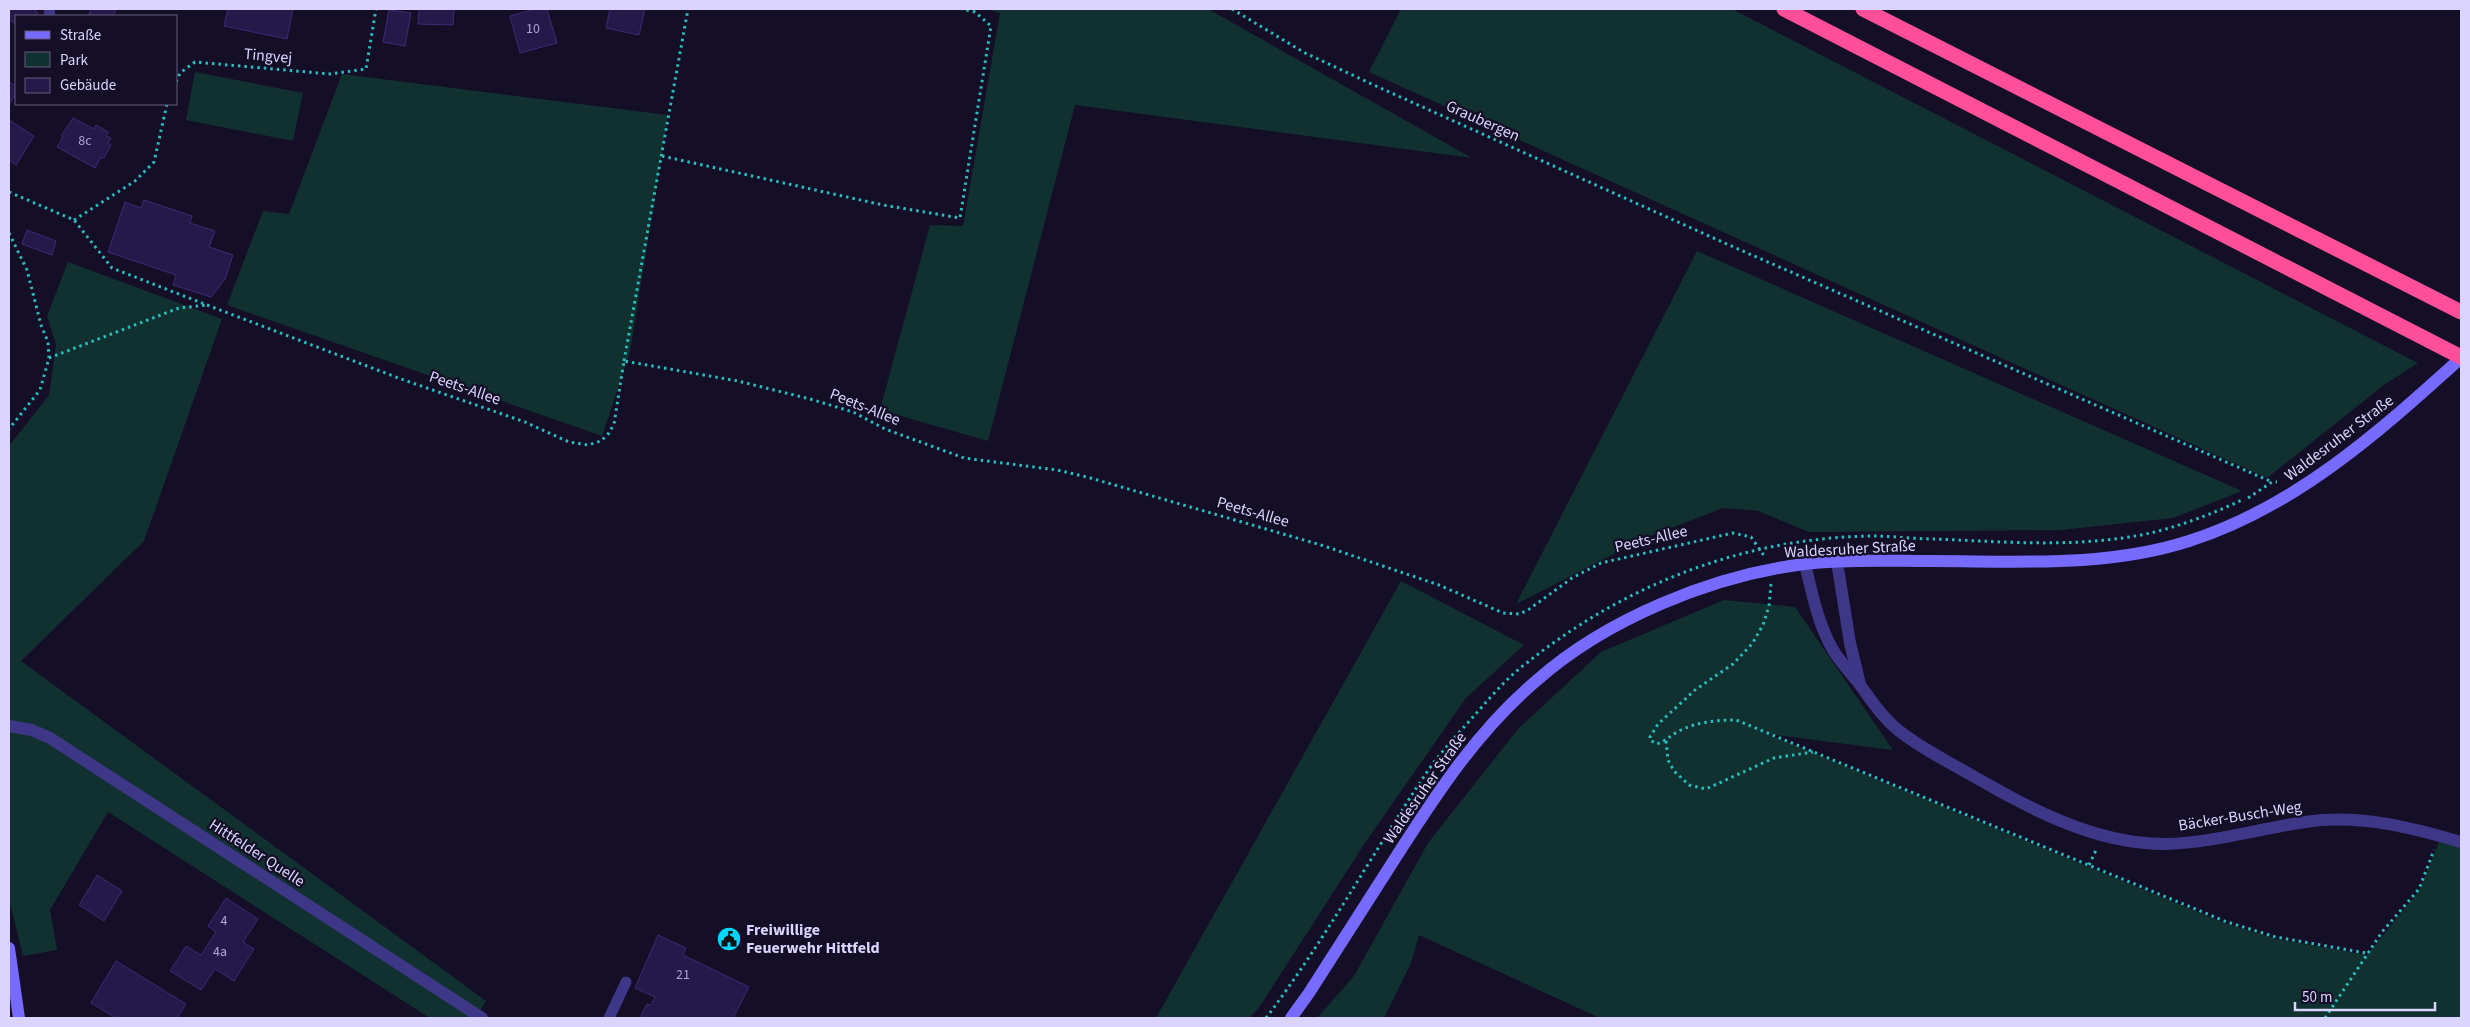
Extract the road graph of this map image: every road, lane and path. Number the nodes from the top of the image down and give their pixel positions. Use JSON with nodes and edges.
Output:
{"nodes":[{"id":1,"x":376,"y":9,"type":"edge"},
{"id":2,"x":688,"y":9,"type":"edge"},
{"id":3,"x":962,"y":9,"type":"edge"},
{"id":4,"x":1232,"y":9,"type":"edge"},
{"id":5,"x":1784,"y":9,"type":"edge"},
{"id":6,"x":1863,"y":9,"type":"edge"},
{"id":7,"x":178,"y":78,"type":"edge"},
{"id":8,"x":167,"y":105,"type":"edge"},
{"id":9,"x":662,"y":156,"type":"junction"},
{"id":10,"x":9,"y":192,"type":"edge"},
{"id":11,"x":74,"y":220,"type":"junction"},
{"id":12,"x":9,"y":233,"type":"edge"},
{"id":13,"x":207,"y":305,"type":"junction"},
{"id":14,"x":2461,"y":312,"type":"edge"},
{"id":15,"x":2461,"y":357,"type":"edge"},
{"id":16,"x":49,"y":358,"type":"junction"},
{"id":17,"x":624,"y":360,"type":"junction"},
{"id":18,"x":9,"y":429,"type":"edge"},
{"id":19,"x":2272,"y":482,"type":"junction"},
{"id":20,"x":2306,"y":484,"type":"junction"},
{"id":21,"x":1760,"y":548,"type":"junction"},
{"id":22,"x":1837,"y":562,"type":"junction"},
{"id":23,"x":1805,"y":564,"type":"junction"},
{"id":24,"x":1772,"y":588,"type":"dead end"},
{"id":25,"x":1860,"y":684,"type":"junction"},
{"id":26,"x":9,"y":726,"type":"edge"},
{"id":27,"x":1666,"y":741,"type":"junction"},
{"id":28,"x":1814,"y":752,"type":"junction"},
{"id":29,"x":2439,"y":836,"type":"junction"},
{"id":30,"x":2461,"y":842,"type":"edge"},
{"id":31,"x":9,"y":948,"type":"edge"},
{"id":32,"x":2366,"y":953,"type":"junction"},
{"id":33,"x":626,"y":982,"type":"dead end"},
{"id":34,"x":19,"y":1018,"type":"edge"},
{"id":35,"x":482,"y":1018,"type":"edge"},
{"id":36,"x":609,"y":1018,"type":"edge"},
{"id":37,"x":1266,"y":1018,"type":"edge"},
{"id":38,"x":1290,"y":1018,"type":"edge"},
{"id":39,"x":2325,"y":1018,"type":"edge"}],
"edges":[{"from":1,"to":7,"type":"path","name":"Tingvej"},
{"from":2,"to":9,"type":"path"},
{"from":3,"to":9,"type":"path"},
{"from":4,"to":19,"type":"path","name":"Graubergen"},
{"from":5,"to":15,"type":"highway"},
{"from":6,"to":14,"type":"highway"},
{"from":8,"to":11,"type":"path"},
{"from":9,"to":17,"type":"path"},
{"from":10,"to":11,"type":"path","name":"Peets-Allee"},
{"from":11,"to":13,"type":"path","name":"Peets-Allee"},
{"from":12,"to":16,"type":"path"},
{"from":13,"to":16,"type":"path"},
{"from":13,"to":17,"type":"path","name":"Peets-Allee"},
{"from":15,"to":20,"type":"street","name":"Waldesruher Straße"},
{"from":16,"to":18,"type":"path"},
{"from":17,"to":21,"type":"path","name":"Peets-Allee"},
{"from":19,"to":20,"type":"path"},
{"from":19,"to":21,"type":"path"},
{"from":20,"to":22,"type":"street","name":"Waldesruher Straße"},
{"from":21,"to":37,"type":"path"},
{"from":22,"to":23,"type":"street","name":"Waldesruher Straße"},
{"from":22,"to":25,"type":"street","name":"Bäcker-Busch-Weg"},
{"from":23,"to":25,"type":"street","name":"Bäcker-Busch-Weg"},
{"from":23,"to":38,"type":"street","name":"Waldesruher Straße"},
{"from":24,"to":27,"type":"path"},
{"from":25,"to":29,"type":"street","name":"Bäcker-Busch-Weg"},
{"from":26,"to":35,"type":"street","name":"Hittfelder Quelle"},
{"from":27,"to":28,"type":"path"},
{"from":27,"to":28,"type":"path"},
{"from":28,"to":32,"type":"path"},
{"from":29,"to":30,"type":"street","name":"Bäcker-Busch-Weg"},
{"from":29,"to":32,"type":"path"},
{"from":31,"to":34,"type":"street"},
{"from":32,"to":39,"type":"path"},
{"from":33,"to":36,"type":"lane"}]}
